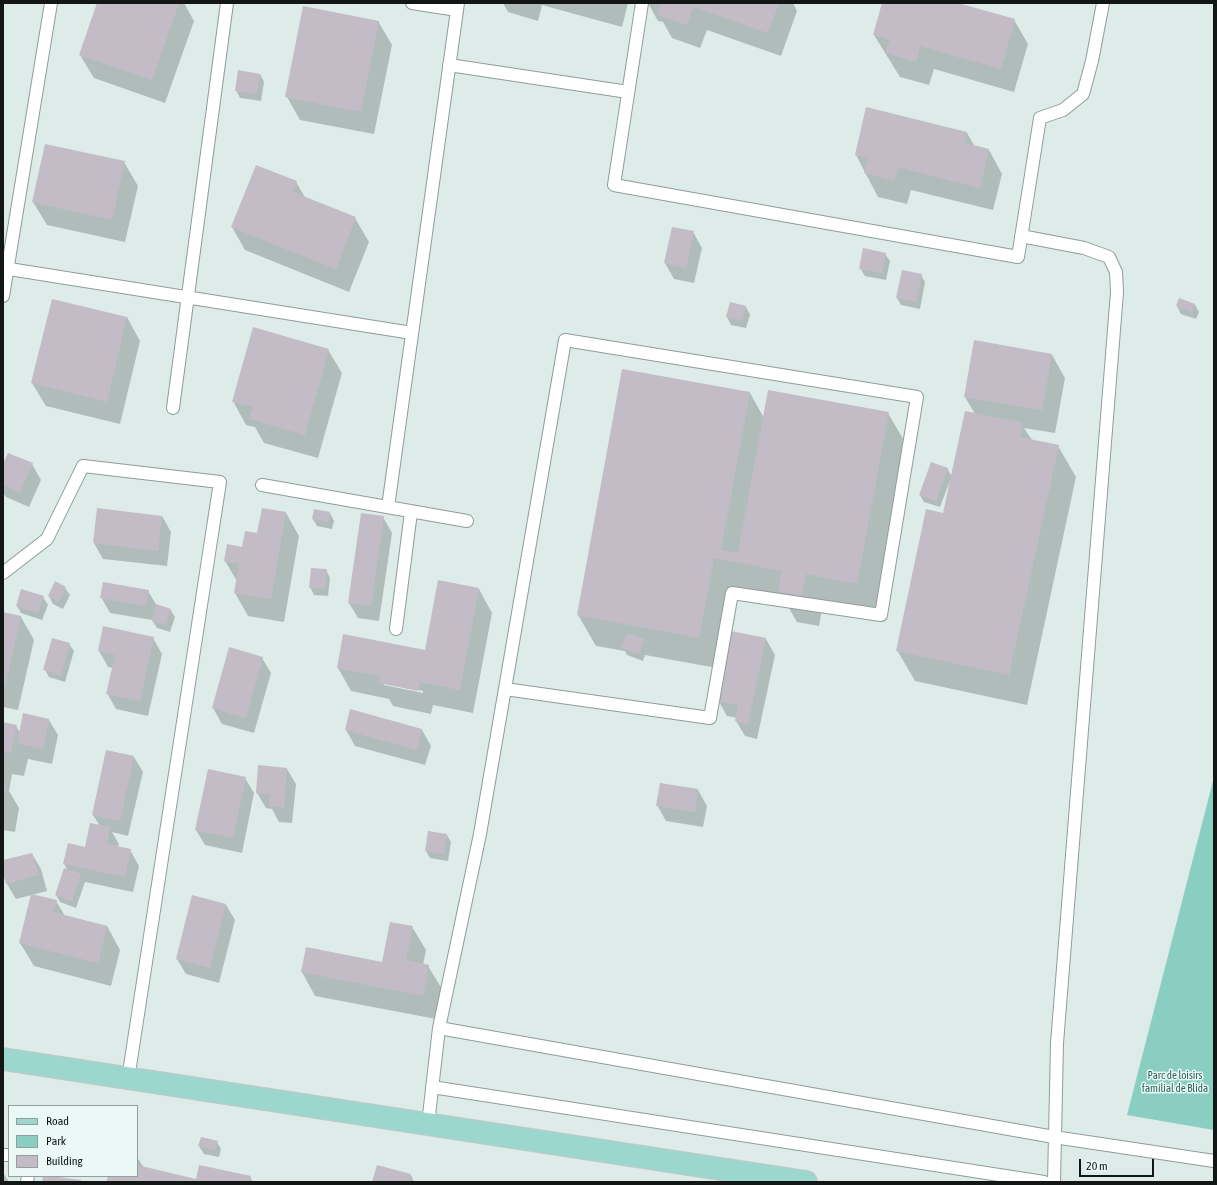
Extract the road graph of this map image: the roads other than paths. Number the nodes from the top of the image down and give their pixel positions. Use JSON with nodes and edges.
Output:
{"nodes":[{"id":1,"x":51,"y":3,"type":"edge"},
{"id":2,"x":227,"y":3,"type":"edge"},
{"id":3,"x":412,"y":3,"type":"edge"},
{"id":4,"x":642,"y":3,"type":"edge"},
{"id":5,"x":1103,"y":3,"type":"edge"},
{"id":6,"x":457,"y":6,"type":"edge"},
{"id":7,"x":449,"y":65,"type":"junction"},
{"id":8,"x":628,"y":92,"type":"junction"},
{"id":9,"x":1022,"y":236,"type":"junction"},
{"id":10,"x":5,"y":268,"type":"edge"},
{"id":11,"x":3,"y":296,"type":"edge"},
{"id":12,"x":188,"y":297,"type":"junction"},
{"id":13,"x":412,"y":333,"type":"junction"},
{"id":14,"x":173,"y":408,"type":"dead end"},
{"id":15,"x":262,"y":486,"type":"dead end"},
{"id":16,"x":388,"y":507,"type":"junction"},
{"id":17,"x":411,"y":512,"type":"junction"},
{"id":18,"x":468,"y":522,"type":"dead end"},
{"id":19,"x":3,"y":573,"type":"edge"},
{"id":20,"x":396,"y":628,"type":"dead end"},
{"id":21,"x":505,"y":689,"type":"junction"},
{"id":22,"x":439,"y":1028,"type":"junction"},
{"id":23,"x":3,"y":1060,"type":"edge"},
{"id":24,"x":3,"y":1073,"type":"edge"},
{"id":25,"x":128,"y":1079,"type":"junction"},
{"id":26,"x":432,"y":1087,"type":"junction"},
{"id":27,"x":428,"y":1124,"type":"junction"},
{"id":28,"x":1054,"y":1137,"type":"junction"},
{"id":29,"x":1214,"y":1161,"type":"edge"},
{"id":30,"x":713,"y":1182,"type":"edge"},
{"id":31,"x":806,"y":1182,"type":"edge"},
{"id":32,"x":1044,"y":1182,"type":"edge"},
{"id":33,"x":1054,"y":1182,"type":"edge"}],
"edges":[{"from":1,"to":10,"type":"lane"},
{"from":2,"to":12,"type":"lane"},
{"from":3,"to":6,"type":"lane"},
{"from":4,"to":8,"type":"lane"},
{"from":5,"to":9,"type":"lane"},
{"from":6,"to":7,"type":"lane"},
{"from":7,"to":8,"type":"lane"},
{"from":7,"to":13,"type":"lane"},
{"from":8,"to":9,"type":"lane"},
{"from":9,"to":28,"type":"lane"},
{"from":10,"to":11,"type":"lane"},
{"from":10,"to":12,"type":"lane"},
{"from":12,"to":13,"type":"lane"},
{"from":12,"to":14,"type":"lane"},
{"from":13,"to":16,"type":"lane"},
{"from":15,"to":16,"type":"lane"},
{"from":16,"to":17,"type":"lane"},
{"from":17,"to":18,"type":"lane"},
{"from":17,"to":20,"type":"lane"},
{"from":19,"to":25,"type":"lane"},
{"from":21,"to":21,"type":"lane"},
{"from":21,"to":22,"type":"lane"},
{"from":22,"to":26,"type":"lane"},
{"from":22,"to":28,"type":"lane"},
{"from":23,"to":25,"type":"main road"},
{"from":24,"to":30,"type":"main road"},
{"from":25,"to":27,"type":"main road"},
{"from":26,"to":27,"type":"lane"},
{"from":26,"to":32,"type":"lane"},
{"from":27,"to":31,"type":"main road"},
{"from":28,"to":29,"type":"lane"},
{"from":28,"to":33,"type":"lane"}]}
